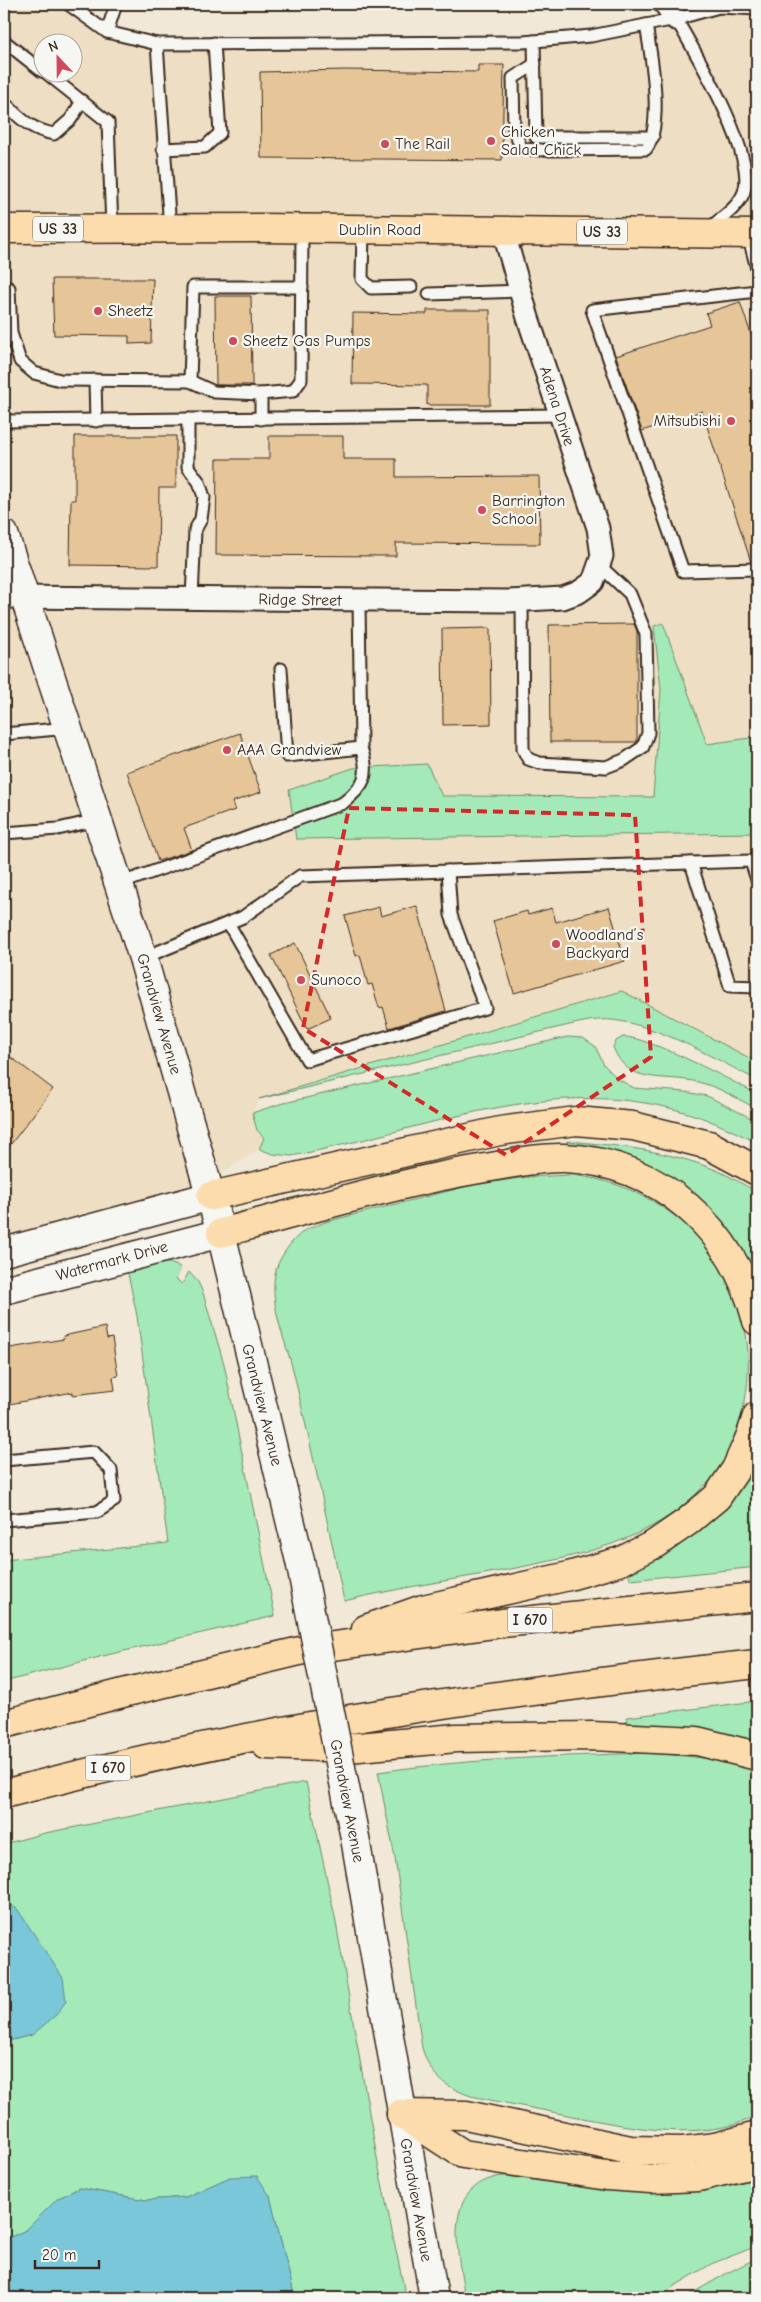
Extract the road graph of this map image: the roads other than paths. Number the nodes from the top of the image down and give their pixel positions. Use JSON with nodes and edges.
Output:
{"nodes":[{"id":1,"x":68,"y":4,"type":"edge"},
{"id":2,"x":116,"y":4,"type":"edge"},
{"id":3,"x":757,"y":9,"type":"edge"},
{"id":4,"x":670,"y":11,"type":"edge"},
{"id":5,"x":646,"y":25,"type":"junction"},
{"id":6,"x":107,"y":32,"type":"junction"},
{"id":7,"x":4,"y":41,"type":"edge"},
{"id":8,"x":534,"y":41,"type":"junction"},
{"id":9,"x":214,"y":43,"type":"junction"},
{"id":10,"x":157,"y":44,"type":"junction"},
{"id":11,"x":32,"y":63,"type":"edge"},
{"id":12,"x":534,"y":64,"type":"junction"},
{"id":13,"x":57,"y":82,"type":"edge"},
{"id":14,"x":82,"y":101,"type":"junction"},
{"id":15,"x":9,"y":107,"type":"dead end"},
{"id":16,"x":653,"y":137,"type":"junction"},
{"id":17,"x":163,"y":149,"type":"junction"},
{"id":18,"x":112,"y":228,"type":"junction"},
{"id":19,"x":4,"y":229,"type":"edge"},
{"id":20,"x":170,"y":229,"type":"junction"},
{"id":21,"x":302,"y":230,"type":"junction"},
{"id":22,"x":363,"y":230,"type":"junction"},
{"id":23,"x":503,"y":230,"type":"junction"},
{"id":24,"x":702,"y":234,"type":"junction"},
{"id":25,"x":752,"y":234,"type":"edge"},
{"id":26,"x":757,"y":269,"type":"edge"},
{"id":27,"x":302,"y":287,"type":"junction"},
{"id":28,"x":411,"y":287,"type":"dead end"},
{"id":29,"x":9,"y":288,"type":"dead end"},
{"id":30,"x":520,"y":291,"type":"junction"},
{"id":31,"x":757,"y":292,"type":"edge"},
{"id":32,"x":429,"y":294,"type":"dead end"},
{"id":33,"x":96,"y":380,"type":"junction"},
{"id":34,"x":190,"y":381,"type":"junction"},
{"id":35,"x":262,"y":394,"type":"junction"},
{"id":36,"x":560,"y":414,"type":"junction"},
{"id":37,"x":188,"y":419,"type":"junction"},
{"id":38,"x":260,"y":419,"type":"junction"},
{"id":39,"x":96,"y":421,"type":"junction"},
{"id":40,"x":4,"y":422,"type":"edge"},
{"id":41,"x":4,"y":534,"type":"edge"},
{"id":42,"x":757,"y":569,"type":"edge"},
{"id":43,"x":596,"y":573,"type":"junction"},
{"id":44,"x":14,"y":598,"type":"edge"},
{"id":45,"x":192,"y":599,"type":"junction"},
{"id":46,"x":522,"y":600,"type":"junction"},
{"id":47,"x":359,"y":601,"type":"junction"},
{"id":48,"x":281,"y":670,"type":"dead end"},
{"id":49,"x":68,"y":728,"type":"junction"},
{"id":50,"x":4,"y":734,"type":"edge"},
{"id":51,"x":361,"y":748,"type":"junction"},
{"id":52,"x":99,"y":820,"type":"junction"},
{"id":53,"x":4,"y":833,"type":"edge"},
{"id":54,"x":691,"y":863,"type":"junction"},
{"id":55,"x":448,"y":871,"type":"junction"},
{"id":56,"x":757,"y":880,"type":"edge"},
{"id":57,"x":120,"y":884,"type":"junction"},
{"id":58,"x":228,"y":923,"type":"junction"},
{"id":59,"x":144,"y":958,"type":"junction"},
{"id":60,"x":757,"y":987,"type":"edge"},
{"id":61,"x":757,"y":1171,"type":"edge"},
{"id":62,"x":211,"y":1196,"type":"junction"},
{"id":63,"x":221,"y":1233,"type":"junction"},
{"id":64,"x":4,"y":1252,"type":"edge"},
{"id":65,"x":4,"y":1290,"type":"edge"},
{"id":66,"x":757,"y":1321,"type":"edge"},
{"id":67,"x":757,"y":1416,"type":"edge"},
{"id":68,"x":4,"y":1460,"type":"edge"},
{"id":69,"x":4,"y":1520,"type":"edge"},
{"id":70,"x":757,"y":1597,"type":"edge"},
{"id":71,"x":304,"y":1650,"type":"junction"},
{"id":72,"x":757,"y":1664,"type":"edge"},
{"id":73,"x":4,"y":1724,"type":"edge"},
{"id":74,"x":214,"y":1744,"type":"junction"},
{"id":75,"x":757,"y":1756,"type":"edge"},
{"id":76,"x":4,"y":1794,"type":"edge"},
{"id":77,"x":401,"y":2114,"type":"junction"},
{"id":78,"x":757,"y":2136,"type":"edge"},
{"id":79,"x":757,"y":2163,"type":"edge"},
{"id":80,"x":434,"y":2298,"type":"edge"}],
"edges":[{"from":1,"to":6,"type":"lane"},
{"from":2,"to":6,"type":"lane"},
{"from":3,"to":4,"type":"lane"},
{"from":4,"to":5,"type":"lane"},
{"from":4,"to":24,"type":"lane"},
{"from":5,"to":8,"type":"lane"},
{"from":5,"to":16,"type":"lane"},
{"from":6,"to":10,"type":"lane"},
{"from":7,"to":11,"type":"lane"},
{"from":8,"to":9,"type":"lane"},
{"from":8,"to":12,"type":"lane"},
{"from":9,"to":10,"type":"lane"},
{"from":9,"to":17,"type":"lane"},
{"from":10,"to":17,"type":"lane"},
{"from":12,"to":16,"type":"lane"},
{"from":12,"to":16,"type":"lane"},
{"from":13,"to":14,"type":"lane"},
{"from":14,"to":15,"type":"lane"},
{"from":14,"to":18,"type":"lane"},
{"from":17,"to":20,"type":"lane"},
{"from":18,"to":19,"type":"main road","name":"Dublin Road","number":"US 33"},
{"from":18,"to":20,"type":"main road","name":"Dublin Road","number":"US 33"},
{"from":20,"to":21,"type":"main road","name":"Dublin Road","number":"US 33"},
{"from":21,"to":22,"type":"main road","name":"Dublin Road","number":"US 33"},
{"from":21,"to":27,"type":"lane"},
{"from":22,"to":23,"type":"main road","name":"Dublin Road","number":"US 33"},
{"from":22,"to":28,"type":"lane"},
{"from":23,"to":24,"type":"main road","name":"Dublin Road","number":"US 33"},
{"from":23,"to":30,"type":"street","name":"Adena Drive"},
{"from":24,"to":25,"type":"main road","name":"Dublin Road","number":"US 33"},
{"from":25,"to":26,"type":"lane"},
{"from":27,"to":34,"type":"lane"},
{"from":27,"to":35,"type":"lane"},
{"from":29,"to":33,"type":"lane"},
{"from":30,"to":32,"type":"lane"},
{"from":30,"to":36,"type":"street","name":"Adena Drive"},
{"from":31,"to":42,"type":"lane"},
{"from":33,"to":34,"type":"lane"},
{"from":33,"to":39,"type":"lane"},
{"from":34,"to":35,"type":"lane"},
{"from":35,"to":38,"type":"lane"},
{"from":36,"to":38,"type":"lane"},
{"from":36,"to":43,"type":"street","name":"Adena Drive"},
{"from":37,"to":38,"type":"lane"},
{"from":37,"to":39,"type":"lane"},
{"from":37,"to":45,"type":"lane"},
{"from":39,"to":40,"type":"lane"},
{"from":41,"to":44,"type":"main road","name":"Grandview Avenue"},
{"from":43,"to":46,"type":"street","name":"Ridge Street"},
{"from":43,"to":46,"type":"lane"},
{"from":44,"to":45,"type":"street","name":"Ridge Street"},
{"from":44,"to":49,"type":"main road","name":"Grandview Avenue"},
{"from":45,"to":47,"type":"street","name":"Ridge Street"},
{"from":46,"to":47,"type":"street","name":"Ridge Street"},
{"from":47,"to":51,"type":"lane"},
{"from":48,"to":51,"type":"lane"},
{"from":49,"to":50,"type":"lane"},
{"from":49,"to":52,"type":"main road","name":"Grandview Avenue"},
{"from":51,"to":57,"type":"lane"},
{"from":52,"to":53,"type":"lane"},
{"from":52,"to":57,"type":"main road","name":"Grandview Avenue"},
{"from":54,"to":55,"type":"lane"},
{"from":54,"to":56,"type":"lane"},
{"from":54,"to":60,"type":"lane"},
{"from":55,"to":58,"type":"lane"},
{"from":55,"to":58,"type":"lane"},
{"from":57,"to":59,"type":"main road","name":"Grandview Avenue"},
{"from":58,"to":59,"type":"lane"},
{"from":59,"to":62,"type":"main road","name":"Grandview Avenue"},
{"from":61,"to":62,"type":"main road"},
{"from":62,"to":63,"type":"main road","name":"Grandview Avenue"},
{"from":62,"to":64,"type":"main road"},
{"from":63,"to":65,"type":"main road","name":"Watermark Drive"},
{"from":63,"to":66,"type":"main road"},
{"from":63,"to":77,"type":"main road","name":"Grandview Avenue","bridge":true},
{"from":67,"to":71,"type":"main road"},
{"from":68,"to":69,"type":"lane"},
{"from":70,"to":71,"type":"main road","number":"I 670"},
{"from":71,"to":73,"type":"main road","number":"I 670"},
{"from":72,"to":74,"type":"main road","number":"I 670"},
{"from":74,"to":75,"type":"main road"},
{"from":74,"to":76,"type":"main road","number":"I 670"},
{"from":77,"to":78,"type":"main road"},
{"from":77,"to":79,"type":"main road"},
{"from":77,"to":80,"type":"main road","name":"Grandview Avenue"}]}
